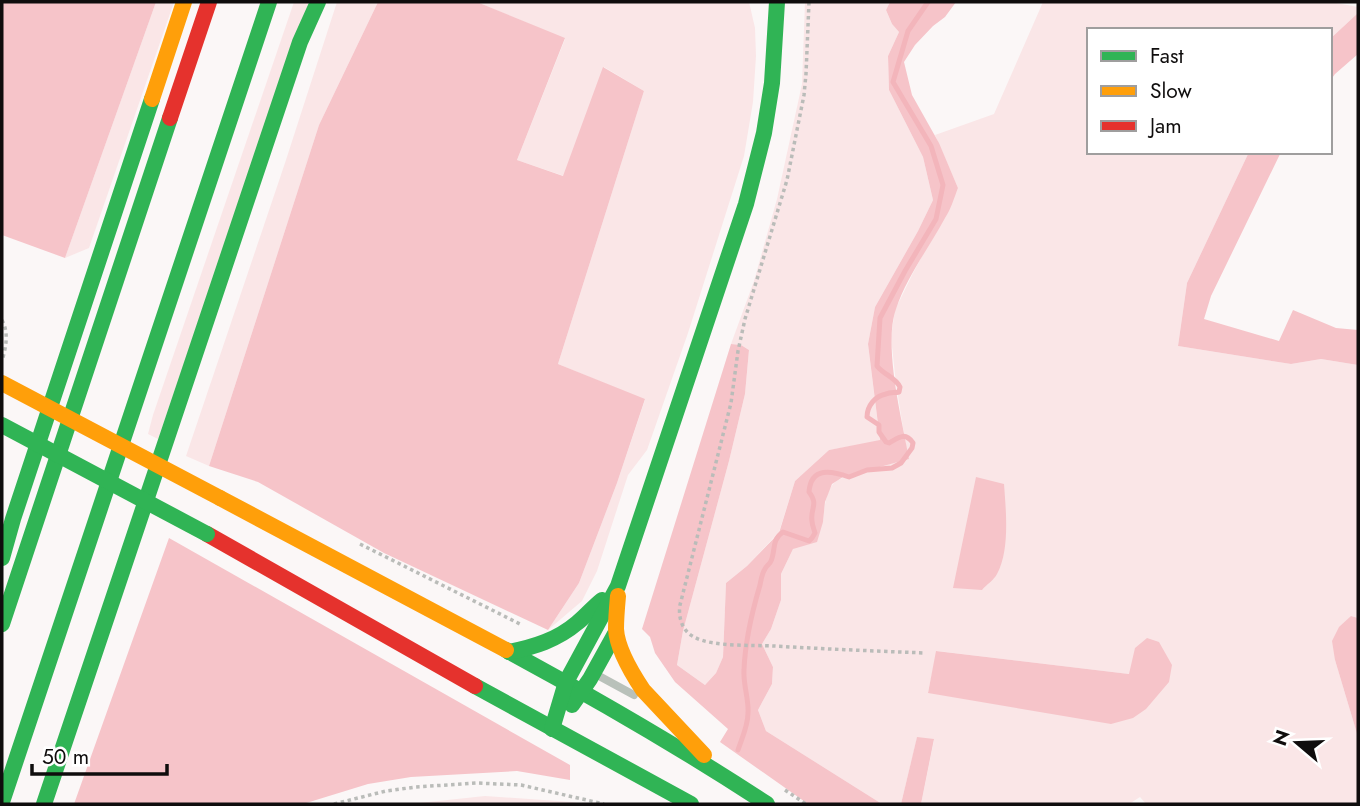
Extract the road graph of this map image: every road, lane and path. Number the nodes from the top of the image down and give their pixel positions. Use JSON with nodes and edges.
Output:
{"nodes":[{"id":1,"x":184,"y":2,"type":"edge"},
{"id":2,"x":209,"y":2,"type":"edge"},
{"id":3,"x":269,"y":2,"type":"edge"},
{"id":4,"x":318,"y":2,"type":"edge"},
{"id":5,"x":764,"y":2,"type":"edge"},
{"id":6,"x":777,"y":2,"type":"edge"},
{"id":7,"x":809,"y":2,"type":"edge"},
{"id":8,"x":774,"y":34,"type":"junction"},
{"id":9,"x":2,"y":320,"type":"edge"},
{"id":10,"x":2,"y":361,"type":"edge"},
{"id":11,"x":2,"y":383,"type":"edge"},
{"id":12,"x":2,"y":425,"type":"edge"},
{"id":13,"x":2,"y":558,"type":"edge"},
{"id":14,"x":618,"y":586,"type":"junction"},
{"id":15,"x":2,"y":624,"type":"edge"},
{"id":16,"x":616,"y":632,"type":"junction"},
{"id":17,"x":509,"y":652,"type":"junction"},
{"id":18,"x":925,"y":653,"type":"dead end"},
{"id":19,"x":536,"y":657,"type":"dead end"},
{"id":20,"x":569,"y":663,"type":"junction"},
{"id":21,"x":594,"y":673,"type":"junction"},
{"id":22,"x":566,"y":681,"type":"junction"},
{"id":23,"x":583,"y":692,"type":"junction"},
{"id":24,"x":663,"y":711,"type":"junction"},
{"id":25,"x":552,"y":729,"type":"junction"},
{"id":26,"x":723,"y":775,"type":"junction"},
{"id":27,"x":2,"y":802,"type":"edge"},
{"id":28,"x":44,"y":804,"type":"edge"},
{"id":29,"x":334,"y":804,"type":"edge"},
{"id":30,"x":604,"y":804,"type":"edge"},
{"id":31,"x":691,"y":804,"type":"edge"},
{"id":32,"x":767,"y":804,"type":"edge"}],
"edges":[{"from":1,"to":13,"type":"highway"},
{"from":2,"to":15,"type":"highway"},
{"from":3,"to":27,"type":"highway"},
{"from":4,"to":28,"type":"highway"},
{"from":5,"to":8,"type":"highway"},
{"from":6,"to":8,"type":"highway"},
{"from":7,"to":18,"type":"path"},
{"from":8,"to":14,"type":"highway"},
{"from":9,"to":10,"type":"path"},
{"from":11,"to":17,"type":"highway","bridge":true},
{"from":12,"to":25,"type":"highway","bridge":true},
{"from":14,"to":16,"type":"highway"},
{"from":14,"to":17,"type":"highway"},
{"from":14,"to":20,"type":"highway"},
{"from":16,"to":21,"type":"highway"},
{"from":16,"to":24,"type":"highway"},
{"from":17,"to":19,"type":"lane"},
{"from":17,"to":22,"type":"highway"},
{"from":20,"to":21,"type":"lane"},
{"from":20,"to":22,"type":"highway"},
{"from":21,"to":23,"type":"highway"},
{"from":21,"to":24,"type":"lane"},
{"from":22,"to":23,"type":"highway"},
{"from":22,"to":25,"type":"highway"},
{"from":23,"to":25,"type":"highway"},
{"from":23,"to":26,"type":"highway"},
{"from":24,"to":26,"type":"highway"},
{"from":25,"to":31,"type":"highway"},
{"from":26,"to":32,"type":"highway"},
{"from":29,"to":30,"type":"path"}]}
